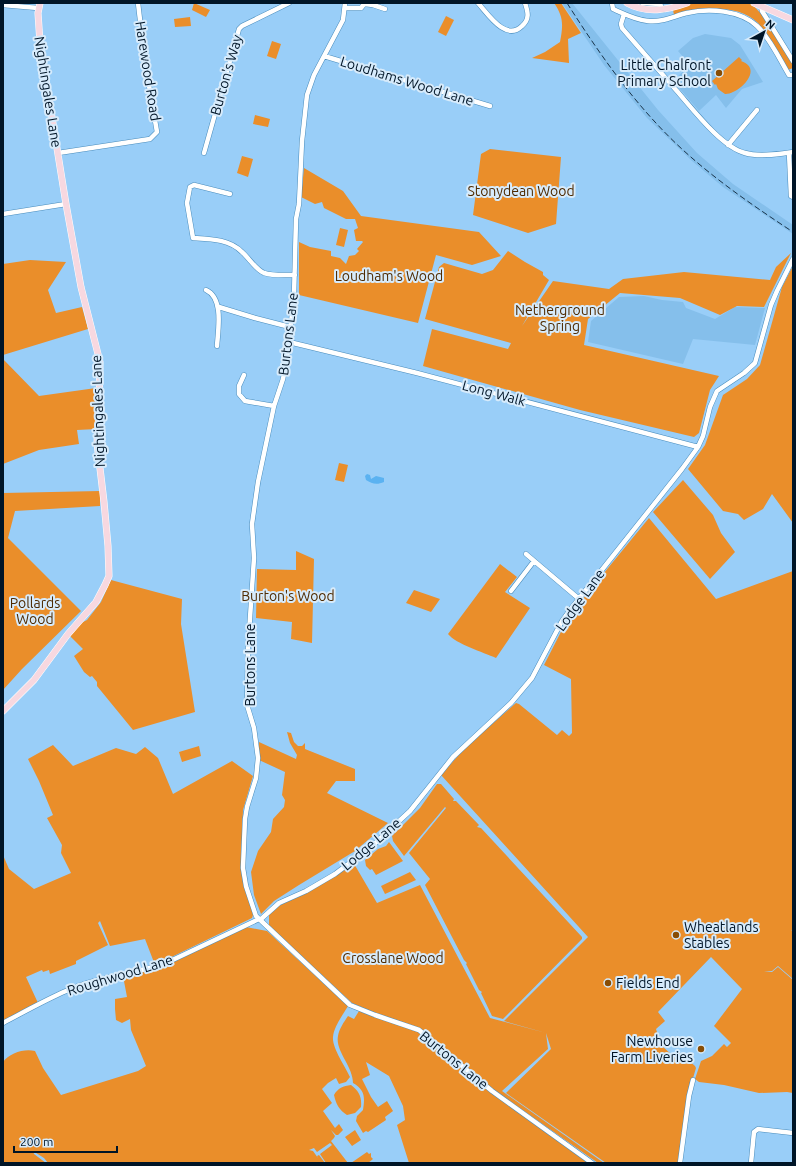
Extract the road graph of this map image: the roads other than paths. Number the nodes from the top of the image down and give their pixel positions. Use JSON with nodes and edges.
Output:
{"nodes":[{"id":1,"x":138,"y":3,"type":"edge"},
{"id":2,"x":289,"y":3,"type":"edge"},
{"id":3,"x":478,"y":3,"type":"edge"},
{"id":4,"x":525,"y":3,"type":"edge"},
{"id":5,"x":612,"y":3,"type":"edge"},
{"id":6,"x":627,"y":3,"type":"edge"},
{"id":7,"x":642,"y":3,"type":"edge"},
{"id":8,"x":686,"y":3,"type":"edge"},
{"id":9,"x":754,"y":3,"type":"edge"},
{"id":10,"x":365,"y":4,"type":"edge"},
{"id":11,"x":3,"y":5,"type":"edge"},
{"id":12,"x":39,"y":5,"type":"edge"},
{"id":13,"x":345,"y":6,"type":"edge"},
{"id":14,"x":761,"y":6,"type":"junction"},
{"id":15,"x":385,"y":8,"type":"dead end"},
{"id":16,"x":663,"y":10,"type":"junction"},
{"id":17,"x":624,"y":14,"type":"junction"},
{"id":18,"x":793,"y":20,"type":"edge"},
{"id":19,"x":324,"y":56,"type":"junction"},
{"id":20,"x":793,"y":61,"type":"edge"},
{"id":21,"x":793,"y":75,"type":"edge"},
{"id":22,"x":490,"y":106,"type":"dead end"},
{"id":23,"x":757,"y":110,"type":"dead end"},
{"id":24,"x":728,"y":145,"type":"junction"},
{"id":25,"x":58,"y":153,"type":"junction"},
{"id":26,"x":204,"y":153,"type":"dead end"},
{"id":27,"x":791,"y":153,"type":"edge"},
{"id":28,"x":792,"y":190,"type":"edge"},
{"id":29,"x":230,"y":194,"type":"dead end"},
{"id":30,"x":793,"y":197,"type":"edge"},
{"id":31,"x":66,"y":204,"type":"junction"},
{"id":32,"x":3,"y":214,"type":"edge"},
{"id":33,"x":793,"y":259,"type":"edge"},
{"id":34,"x":295,"y":275,"type":"junction"},
{"id":35,"x":206,"y":290,"type":"dead end"},
{"id":36,"x":219,"y":308,"type":"junction"},
{"id":37,"x":290,"y":327,"type":"junction"},
{"id":38,"x":289,"y":342,"type":"junction"},
{"id":39,"x":217,"y":346,"type":"dead end"},
{"id":40,"x":244,"y":375,"type":"dead end"},
{"id":41,"x":274,"y":406,"type":"junction"},
{"id":42,"x":698,"y":447,"type":"junction"},
{"id":43,"x":526,"y":554,"type":"dead end"},
{"id":44,"x":534,"y":561,"type":"junction"},
{"id":45,"x":511,"y":591,"type":"dead end"},
{"id":46,"x":578,"y":598,"type":"junction"},
{"id":47,"x":3,"y":711,"type":"edge"},
{"id":48,"x":260,"y":919,"type":"junction"},
{"id":49,"x":3,"y":1023,"type":"edge"},
{"id":50,"x":693,"y":1080,"type":"dead end"},
{"id":51,"x":793,"y":1133,"type":"edge"},
{"id":52,"x":592,"y":1163,"type":"edge"},
{"id":53,"x":680,"y":1163,"type":"edge"},
{"id":54,"x":751,"y":1163,"type":"edge"}],
"edges":[{"from":1,"to":25,"type":"street","name":"Harewood Road"},
{"from":2,"to":26,"type":"street","name":"Burton's Way"},
{"from":3,"to":4,"type":"street"},
{"from":5,"to":17,"type":"street"},
{"from":6,"to":16,"type":"main road"},
{"from":7,"to":16,"type":"street"},
{"from":8,"to":16,"type":"main road"},
{"from":9,"to":14,"type":"main road"},
{"from":10,"to":13,"type":"street"},
{"from":10,"to":15,"type":"street"},
{"from":11,"to":12,"type":"street"},
{"from":12,"to":25,"type":"main road","name":"Nightingales Lane"},
{"from":13,"to":19,"type":"street","name":"Burtons Lane"},
{"from":14,"to":18,"type":"main road"},
{"from":14,"to":20,"type":"street"},
{"from":17,"to":21,"type":"street"},
{"from":17,"to":24,"type":"street"},
{"from":19,"to":22,"type":"street","name":"Loudhams Wood Lane"},
{"from":19,"to":34,"type":"street","name":"Burtons Lane"},
{"from":23,"to":24,"type":"street"},
{"from":24,"to":27,"type":"street"},
{"from":25,"to":31,"type":"main road","name":"Nightingales Lane"},
{"from":27,"to":28,"type":"street"},
{"from":28,"to":30,"type":"street"},
{"from":29,"to":34,"type":"street"},
{"from":31,"to":32,"type":"street"},
{"from":31,"to":47,"type":"main road","name":"Nightingales Lane"},
{"from":33,"to":42,"type":"street","name":"Lodge Lane"},
{"from":34,"to":37,"type":"street","name":"Burtons Lane"},
{"from":35,"to":36,"type":"street"},
{"from":36,"to":37,"type":"street"},
{"from":36,"to":39,"type":"street"},
{"from":37,"to":38,"type":"street","name":"Burtons Lane"},
{"from":38,"to":41,"type":"street","name":"Burtons Lane"},
{"from":38,"to":42,"type":"street","name":"Long Walk"},
{"from":40,"to":41,"type":"street"},
{"from":41,"to":48,"type":"street","name":"Burtons Lane"},
{"from":42,"to":46,"type":"street","name":"Lodge Lane"},
{"from":43,"to":44,"type":"street"},
{"from":44,"to":45,"type":"street"},
{"from":44,"to":46,"type":"street"},
{"from":46,"to":48,"type":"street","name":"Lodge Lane"},
{"from":48,"to":49,"type":"street","name":"Roughwood Lane"},
{"from":48,"to":52,"type":"street","name":"Burtons Lane"},
{"from":50,"to":53,"type":"street"},
{"from":51,"to":54,"type":"street"}]}
